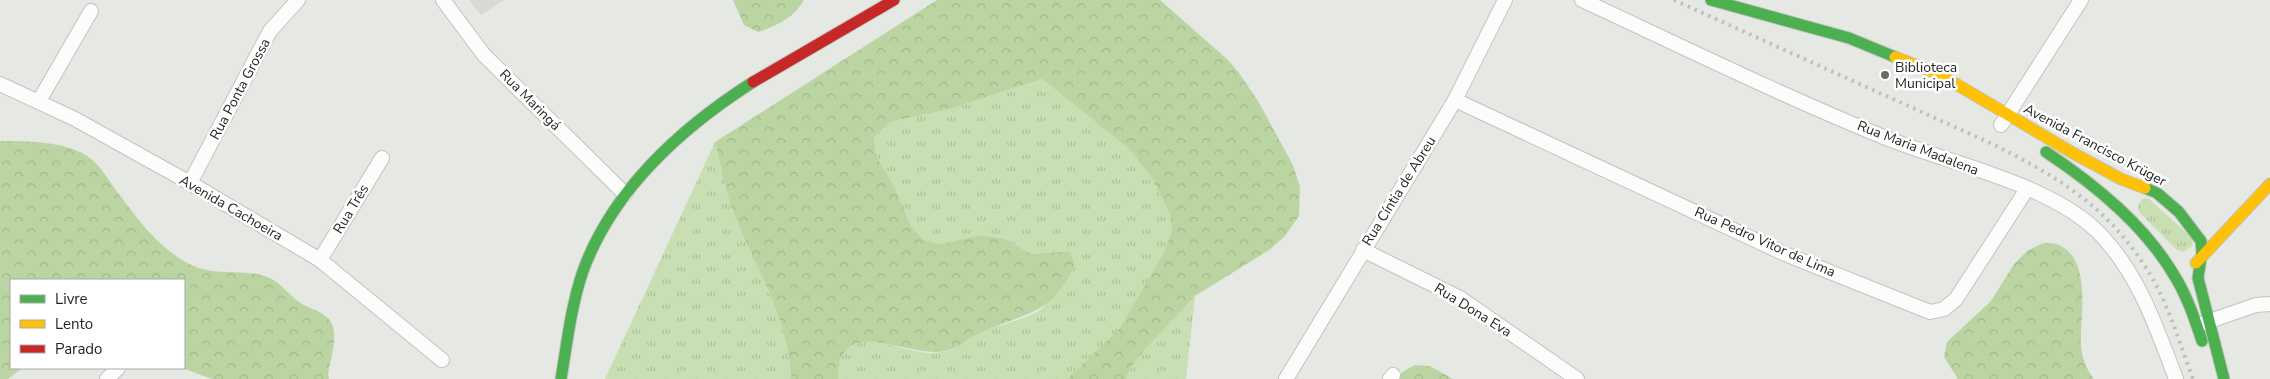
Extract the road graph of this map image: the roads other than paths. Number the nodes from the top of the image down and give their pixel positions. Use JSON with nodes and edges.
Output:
{"nodes":[{"id":1,"x":298,"y":0,"type":"edge"},
{"id":2,"x":442,"y":0,"type":"edge"},
{"id":3,"x":894,"y":0,"type":"edge"},
{"id":4,"x":1505,"y":0,"type":"edge"},
{"id":5,"x":1582,"y":0,"type":"edge"},
{"id":6,"x":1711,"y":0,"type":"edge"},
{"id":7,"x":2081,"y":0,"type":"edge"},
{"id":8,"x":91,"y":11,"type":"dead end"},
{"id":9,"x":1915,"y":66,"type":"junction"},
{"id":10,"x":0,"y":84,"type":"edge"},
{"id":11,"x":1951,"y":95,"type":"dead end"},
{"id":12,"x":1455,"y":100,"type":"junction"},
{"id":13,"x":39,"y":101,"type":"junction"},
{"id":14,"x":2001,"y":120,"type":"junction"},
{"id":15,"x":2023,"y":138,"type":"dead end"},
{"id":16,"x":2040,"y":148,"type":"dead end"},
{"id":17,"x":382,"y":158,"type":"dead end"},
{"id":18,"x":190,"y":183,"type":"junction"},
{"id":19,"x":2270,"y":184,"type":"edge"},
{"id":20,"x":2027,"y":189,"type":"junction"},
{"id":21,"x":2147,"y":189,"type":"junction"},
{"id":22,"x":625,"y":194,"type":"junction"},
{"id":23,"x":2124,"y":213,"type":"junction"},
{"id":24,"x":2228,"y":231,"type":"junction"},
{"id":25,"x":2200,"y":238,"type":"junction"},
{"id":26,"x":1363,"y":250,"type":"junction"},
{"id":27,"x":320,"y":260,"type":"junction"},
{"id":28,"x":2199,"y":260,"type":"junction"},
{"id":29,"x":2168,"y":264,"type":"junction"},
{"id":30,"x":2270,"y":304,"type":"edge"},
{"id":31,"x":2203,"y":323,"type":"junction"},
{"id":32,"x":2204,"y":351,"type":"dead end"},
{"id":33,"x":442,"y":360,"type":"dead end"},
{"id":34,"x":117,"y":369,"type":"edge"},
{"id":35,"x":108,"y":379,"type":"edge"},
{"id":36,"x":561,"y":379,"type":"edge"},
{"id":37,"x":1286,"y":379,"type":"edge"},
{"id":38,"x":1576,"y":379,"type":"edge"},
{"id":39,"x":2176,"y":379,"type":"edge"},
{"id":40,"x":2224,"y":379,"type":"edge"}],
"edges":[{"from":1,"to":18,"type":"street","name":"Rua Ponta Grossa"},
{"from":2,"to":22,"type":"street","name":"Rua Maringá"},
{"from":3,"to":22,"type":"main road"},
{"from":4,"to":12,"type":"street","name":"Rua Cíntia de Abreu"},
{"from":5,"to":20,"type":"street","name":"Rua Maria Madalena"},
{"from":6,"to":9,"type":"main road","name":"Avenida Francisco Krüger"},
{"from":7,"to":14,"type":"street"},
{"from":8,"to":13,"type":"street"},
{"from":9,"to":11,"type":"main road","name":"Avenida Francisco Krüger"},
{"from":9,"to":14,"type":"main road","name":"Avenida Francisco Krüger"},
{"from":10,"to":13,"type":"street","name":"Avenida Cachoeira"},
{"from":12,"to":20,"type":"street","name":"Rua Pedro Vitor de Lima"},
{"from":12,"to":26,"type":"street","name":"Rua Cíntia de Abreu"},
{"from":13,"to":18,"type":"street","name":"Avenida Cachoeira"},
{"from":14,"to":15,"type":"main road","name":"Avenida Francisco Krüger"},
{"from":14,"to":21,"type":"main road","name":"Avenida Francisco Krüger"},
{"from":16,"to":23,"type":"main road","name":"Avenida Francisco Krüger"},
{"from":17,"to":27,"type":"street","name":"Rua Três"},
{"from":18,"to":27,"type":"street","name":"Avenida Cachoeira"},
{"from":19,"to":24,"type":"main road"},
{"from":20,"to":39,"type":"street","name":"Rua Maria Madalena"},
{"from":21,"to":23,"type":"main road"},
{"from":21,"to":25,"type":"main road","name":"Avenida Francisco Krüger"},
{"from":22,"to":36,"type":"main road"},
{"from":23,"to":29,"type":"main road","name":"Avenida Francisco Krüger"},
{"from":24,"to":25,"type":"main road"},
{"from":24,"to":28,"type":"main road"},
{"from":25,"to":28,"type":"main road","name":"Avenida Francisco Krüger"},
{"from":26,"to":37,"type":"street","name":"Rua Cíntia de Abreu"},
{"from":26,"to":38,"type":"street","name":"Rua Dona Eva"},
{"from":27,"to":33,"type":"street","name":"Avenida Cachoeira"},
{"from":28,"to":29,"type":"main road"},
{"from":28,"to":31,"type":"main road","name":"Avenida Francisco Krüger"},
{"from":29,"to":31,"type":"main road","name":"Avenida Francisco Krüger"},
{"from":30,"to":31,"type":"street"},
{"from":31,"to":32,"type":"main road","name":"Avenida Francisco Krüger"},
{"from":31,"to":40,"type":"main road","name":"Avenida Francisco Krüger"},
{"from":34,"to":35,"type":"street"}]}
